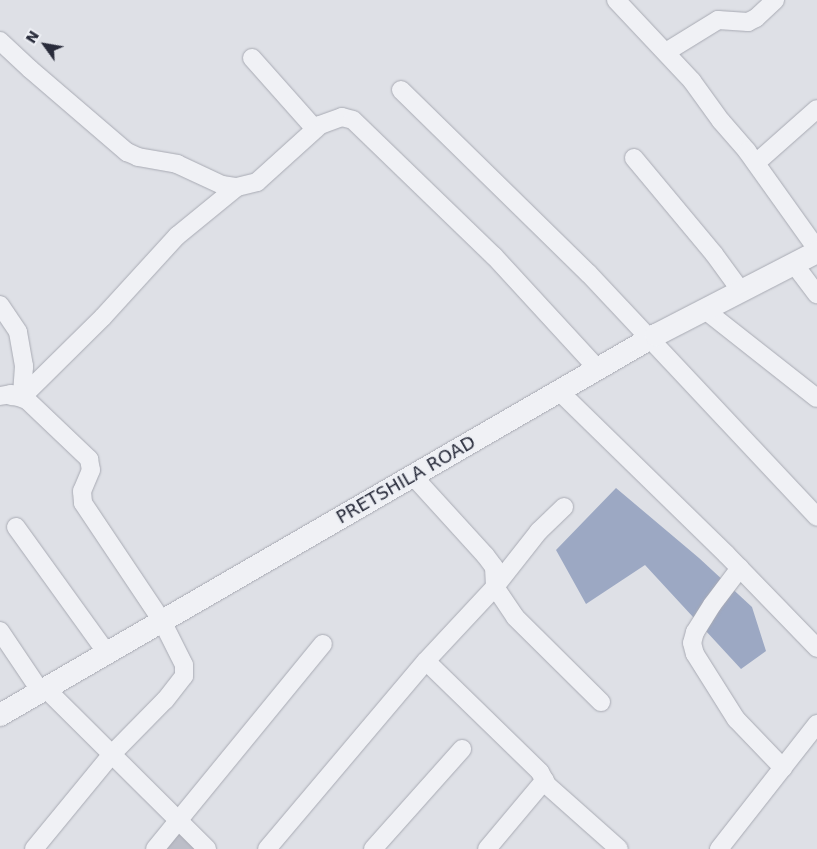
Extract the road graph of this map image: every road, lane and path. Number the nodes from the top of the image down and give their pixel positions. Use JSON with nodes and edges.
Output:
{"nodes":[{"id":1,"x":616,"y":0,"type":"edge"},
{"id":2,"x":775,"y":0,"type":"edge"},
{"id":3,"x":0,"y":41,"type":"edge"},
{"id":4,"x":666,"y":52,"type":"junction"},
{"id":5,"x":252,"y":58,"type":"dead end"},
{"id":6,"x":401,"y":90,"type":"dead end"},
{"id":7,"x":817,"y":109,"type":"edge"},
{"id":8,"x":315,"y":130,"type":"junction"},
{"id":9,"x":634,"y":158,"type":"dead end"},
{"id":10,"x":756,"y":163,"type":"junction"},
{"id":11,"x":237,"y":187,"type":"junction"},
{"id":12,"x":817,"y":250,"type":"edge"},
{"id":13,"x":794,"y":264,"type":"junction"},
{"id":14,"x":741,"y":291,"type":"junction"},
{"id":15,"x":817,"y":294,"type":"edge"},
{"id":16,"x":0,"y":305,"type":"edge"},
{"id":17,"x":705,"y":310,"type":"junction"},
{"id":18,"x":650,"y":338,"type":"junction"},
{"id":19,"x":598,"y":369,"type":"junction"},
{"id":20,"x":560,"y":391,"type":"junction"},
{"id":21,"x":1,"y":395,"type":"edge"},
{"id":22,"x":22,"y":397,"type":"junction"},
{"id":23,"x":817,"y":398,"type":"edge"},
{"id":24,"x":414,"y":476,"type":"junction"},
{"id":25,"x":564,"y":507,"type":"dead end"},
{"id":26,"x":817,"y":517,"type":"edge"},
{"id":27,"x":16,"y":527,"type":"dead end"},
{"id":28,"x":740,"y":568,"type":"junction"},
{"id":29,"x":495,"y":587,"type":"junction"},
{"id":30,"x":162,"y":621,"type":"junction"},
{"id":31,"x":0,"y":631,"type":"edge"},
{"id":32,"x":323,"y":644,"type":"dead end"},
{"id":33,"x":817,"y":648,"type":"edge"},
{"id":34,"x":107,"y":654,"type":"junction"},
{"id":35,"x":426,"y":661,"type":"junction"},
{"id":36,"x":43,"y":690,"type":"junction"},
{"id":37,"x":601,"y":702,"type":"dead end"},
{"id":38,"x":0,"y":715,"type":"edge"},
{"id":39,"x":817,"y":724,"type":"edge"},
{"id":40,"x":462,"y":749,"type":"dead end"},
{"id":41,"x":112,"y":754,"type":"junction"},
{"id":42,"x":783,"y":768,"type":"junction"},
{"id":43,"x":545,"y":780,"type":"junction"},
{"id":44,"x":178,"y":820,"type":"junction"},
{"id":45,"x":34,"y":849,"type":"edge"},
{"id":46,"x":154,"y":849,"type":"edge"},
{"id":47,"x":207,"y":849,"type":"edge"},
{"id":48,"x":266,"y":849,"type":"edge"},
{"id":49,"x":373,"y":849,"type":"edge"},
{"id":50,"x":487,"y":849,"type":"edge"},
{"id":51,"x":619,"y":849,"type":"edge"},
{"id":52,"x":719,"y":849,"type":"edge"}],
"edges":[{"from":1,"to":4,"type":"street"},
{"from":2,"to":4,"type":"street"},
{"from":3,"to":11,"type":"street"},
{"from":4,"to":10,"type":"street"},
{"from":5,"to":8,"type":"street"},
{"from":6,"to":18,"type":"street"},
{"from":7,"to":10,"type":"street"},
{"from":8,"to":11,"type":"street"},
{"from":8,"to":19,"type":"street"},
{"from":9,"to":14,"type":"street"},
{"from":10,"to":12,"type":"street"},
{"from":11,"to":22,"type":"street"},
{"from":12,"to":13,"type":"street","name":"PRETSHILA ROAD"},
{"from":13,"to":14,"type":"street","name":"PRETSHILA ROAD"},
{"from":13,"to":15,"type":"street"},
{"from":14,"to":17,"type":"street","name":"PRETSHILA ROAD"},
{"from":16,"to":22,"type":"street"},
{"from":17,"to":18,"type":"street","name":"PRETSHILA ROAD"},
{"from":17,"to":23,"type":"street"},
{"from":18,"to":19,"type":"street","name":"PRETSHILA ROAD"},
{"from":18,"to":26,"type":"street"},
{"from":19,"to":20,"type":"street","name":"PRETSHILA ROAD"},
{"from":20,"to":24,"type":"street","name":"PRETSHILA ROAD"},
{"from":20,"to":28,"type":"street"},
{"from":21,"to":22,"type":"street"},
{"from":22,"to":30,"type":"street"},
{"from":24,"to":29,"type":"street"},
{"from":24,"to":30,"type":"street","name":"PRETSHILA ROAD"},
{"from":25,"to":29,"type":"street"},
{"from":27,"to":34,"type":"street"},
{"from":28,"to":33,"type":"street"},
{"from":28,"to":42,"type":"street"},
{"from":29,"to":35,"type":"street"},
{"from":29,"to":37,"type":"street"},
{"from":30,"to":34,"type":"street","name":"PRETSHILA ROAD"},
{"from":30,"to":41,"type":"street"},
{"from":31,"to":36,"type":"street"},
{"from":32,"to":44,"type":"street"},
{"from":34,"to":36,"type":"street","name":"PRETSHILA ROAD"},
{"from":35,"to":43,"type":"street"},
{"from":35,"to":48,"type":"street"},
{"from":36,"to":38,"type":"street","name":"PRETSHILA ROAD"},
{"from":36,"to":41,"type":"street"},
{"from":39,"to":42,"type":"street"},
{"from":40,"to":49,"type":"street"},
{"from":41,"to":44,"type":"street"},
{"from":41,"to":45,"type":"street"},
{"from":42,"to":52,"type":"street"},
{"from":43,"to":50,"type":"street"},
{"from":43,"to":51,"type":"street"},
{"from":44,"to":46,"type":"street"},
{"from":44,"to":47,"type":"street"}]}
